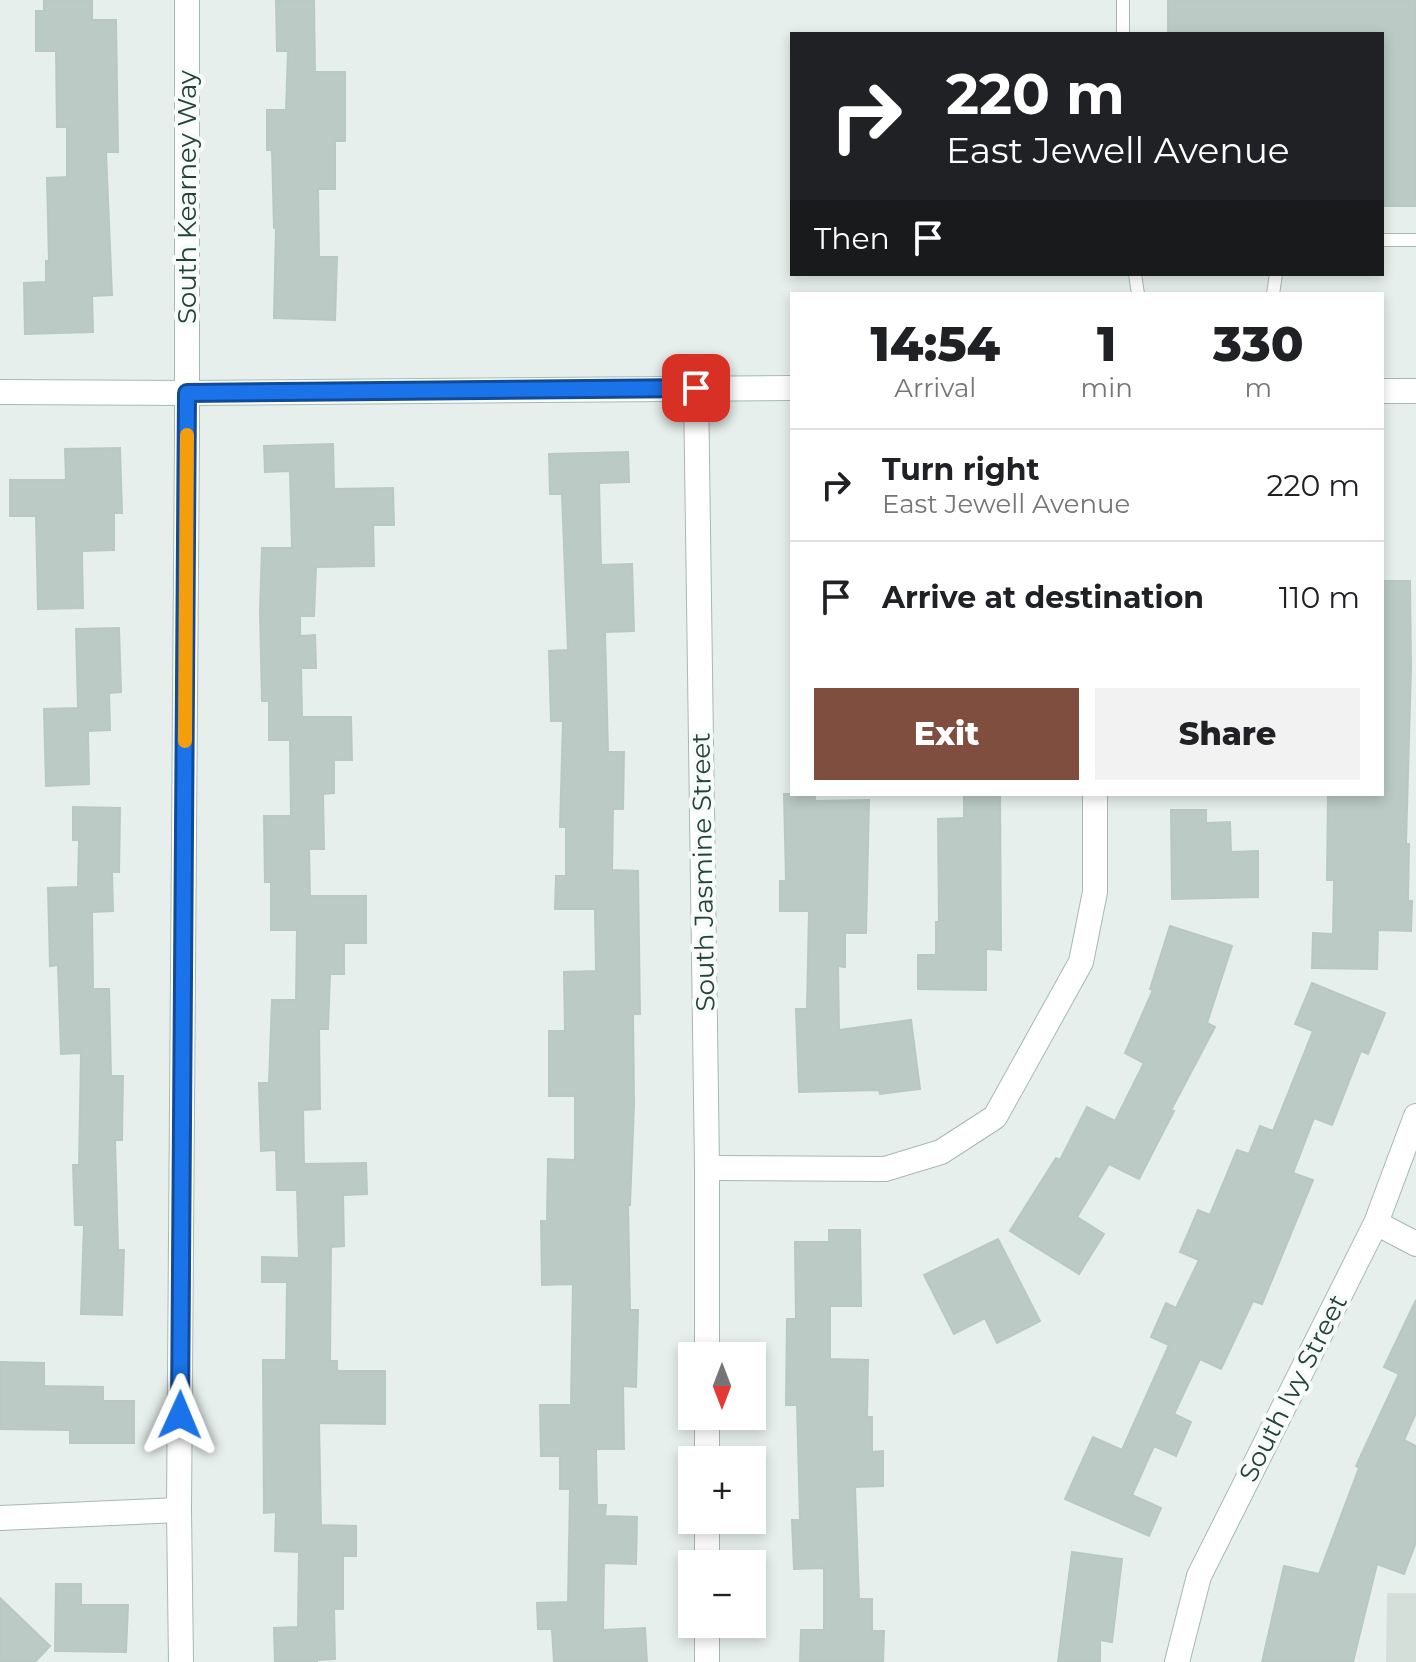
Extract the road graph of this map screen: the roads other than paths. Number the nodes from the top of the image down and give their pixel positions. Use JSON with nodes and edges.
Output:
{"nodes":[{"id":1,"x":187,"y":0,"type":"edge"},
{"id":2,"x":1123,"y":0,"type":"edge"},
{"id":3,"x":1123,"y":32,"type":"edge"},
{"id":4,"x":1384,"y":240,"type":"edge"},
{"id":5,"x":1416,"y":240,"type":"edge"},
{"id":6,"x":696,"y":388,"type":"junction"},
{"id":7,"x":790,"y":388,"type":"edge"},
{"id":8,"x":1384,"y":391,"type":"edge"},
{"id":9,"x":1416,"y":391,"type":"edge"},
{"id":10,"x":0,"y":392,"type":"edge"},
{"id":11,"x":187,"y":393,"type":"junction"},
{"id":12,"x":1095,"y":796,"type":"edge"},
{"id":13,"x":1416,"y":1116,"type":"edge"},
{"id":14,"x":707,"y":1168,"type":"junction"},
{"id":15,"x":1376,"y":1223,"type":"junction"},
{"id":16,"x":1416,"y":1244,"type":"edge"},
{"id":17,"x":707,"y":1342,"type":"edge"},
{"id":18,"x":179,"y":1510,"type":"junction"},
{"id":19,"x":0,"y":1518,"type":"edge"},
{"id":20,"x":707,"y":1638,"type":"edge"},
{"id":21,"x":181,"y":1662,"type":"edge"},
{"id":22,"x":707,"y":1662,"type":"edge"},
{"id":23,"x":1177,"y":1662,"type":"edge"}],
"edges":[{"from":1,"to":11,"type":"street","name":"South Kearney Way"},
{"from":2,"to":3,"type":"lane"},
{"from":4,"to":5,"type":"lane"},
{"from":6,"to":7,"type":"street"},
{"from":6,"to":11,"type":"street"},
{"from":6,"to":14,"type":"street","name":"South Jasmine Street"},
{"from":8,"to":9,"type":"street"},
{"from":10,"to":11,"type":"street"},
{"from":11,"to":18,"type":"street","name":"South Kearney Way"},
{"from":12,"to":14,"type":"street"},
{"from":13,"to":15,"type":"street","name":"South Ivy Street"},
{"from":14,"to":17,"type":"street","name":"South Jasmine Street"},
{"from":15,"to":16,"type":"street"},
{"from":15,"to":23,"type":"street","name":"South Ivy Street"},
{"from":18,"to":19,"type":"street"},
{"from":18,"to":21,"type":"street","name":"South Kearney Way"},
{"from":20,"to":22,"type":"street"}]}
